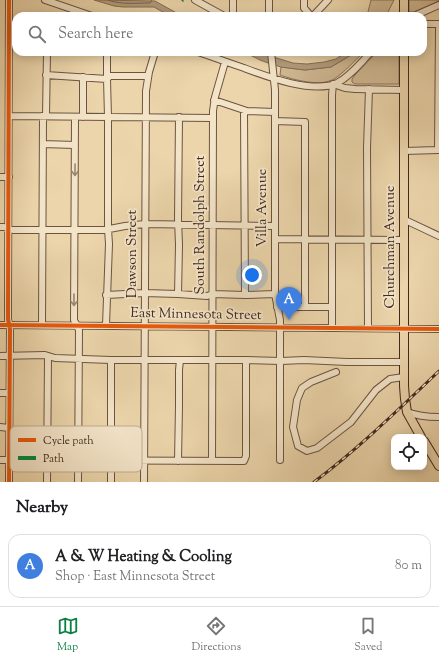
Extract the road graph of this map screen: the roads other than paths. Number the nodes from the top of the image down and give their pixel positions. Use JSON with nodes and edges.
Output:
{"nodes":[{"id":1,"x":9,"y":0,"type":"edge"},
{"id":2,"x":45,"y":0,"type":"edge"},
{"id":3,"x":196,"y":0,"type":"edge"},
{"id":4,"x":233,"y":0,"type":"edge"},
{"id":5,"x":269,"y":0,"type":"edge"},
{"id":6,"x":304,"y":0,"type":"edge"},
{"id":7,"x":328,"y":0,"type":"edge"},
{"id":8,"x":404,"y":0,"type":"edge"},
{"id":9,"x":439,"y":5,"type":"edge"},
{"id":10,"x":80,"y":12,"type":"edge"},
{"id":11,"x":217,"y":12,"type":"edge"},
{"id":12,"x":233,"y":12,"type":"edge"},
{"id":13,"x":269,"y":12,"type":"edge"},
{"id":14,"x":308,"y":12,"type":"edge"},
{"id":15,"x":316,"y":12,"type":"edge"},
{"id":16,"x":404,"y":12,"type":"edge"},
{"id":17,"x":423,"y":12,"type":"edge"},
{"id":18,"x":12,"y":22,"type":"edge"},
{"id":19,"x":427,"y":24,"type":"edge"},
{"id":20,"x":439,"y":24,"type":"edge"},
{"id":21,"x":439,"y":29,"type":"edge"},
{"id":22,"x":12,"y":51,"type":"edge"},
{"id":23,"x":46,"y":56,"type":"edge"},
{"id":24,"x":107,"y":56,"type":"edge"},
{"id":25,"x":154,"y":56,"type":"edge"},
{"id":26,"x":209,"y":56,"type":"edge"},
{"id":27,"x":272,"y":56,"type":"edge"},
{"id":28,"x":367,"y":56,"type":"edge"},
{"id":29,"x":404,"y":56,"type":"edge"},
{"id":30,"x":225,"y":62,"type":"junction"},
{"id":31,"x":46,"y":75,"type":"junction"},
{"id":32,"x":148,"y":76,"type":"junction"},
{"id":33,"x":274,"y":76,"type":"junction"},
{"id":34,"x":84,"y":77,"type":"junction"},
{"id":35,"x":107,"y":79,"type":"junction"},
{"id":36,"x":333,"y":84,"type":"junction"},
{"id":37,"x":369,"y":89,"type":"junction"},
{"id":38,"x":404,"y":90,"type":"junction"},
{"id":39,"x":214,"y":100,"type":"junction"},
{"id":40,"x":244,"y":111,"type":"junction"},
{"id":41,"x":275,"y":112,"type":"junction"},
{"id":42,"x":9,"y":116,"type":"junction"},
{"id":43,"x":44,"y":116,"type":"junction"},
{"id":44,"x":75,"y":117,"type":"junction"},
{"id":45,"x":83,"y":117,"type":"junction"},
{"id":46,"x":108,"y":117,"type":"junction"},
{"id":47,"x":146,"y":117,"type":"junction"},
{"id":48,"x":179,"y":117,"type":"junction"},
{"id":49,"x":213,"y":118,"type":"junction"},
{"id":50,"x":275,"y":121,"type":"junction"},
{"id":51,"x":43,"y":144,"type":"junction"},
{"id":52,"x":75,"y":145,"type":"junction"},
{"id":53,"x":438,"y":150,"type":"edge"},
{"id":54,"x":404,"y":151,"type":"junction"},
{"id":55,"x":0,"y":177,"type":"edge"},
{"id":56,"x":8,"y":177,"type":"junction"},
{"id":57,"x":404,"y":219,"type":"junction"},
{"id":58,"x":145,"y":224,"type":"junction"},
{"id":59,"x":179,"y":225,"type":"junction"},
{"id":60,"x":213,"y":225,"type":"junction"},
{"id":61,"x":244,"y":226,"type":"junction"},
{"id":62,"x":274,"y":226,"type":"junction"},
{"id":63,"x":0,"y":227,"type":"edge"},
{"id":64,"x":8,"y":229,"type":"junction"},
{"id":65,"x":108,"y":229,"type":"junction"},
{"id":66,"x":43,"y":231,"type":"junction"},
{"id":67,"x":74,"y":231,"type":"junction"},
{"id":68,"x":439,"y":236,"type":"edge"},
{"id":69,"x":275,"y":239,"type":"junction"},
{"id":70,"x":305,"y":240,"type":"junction"},
{"id":71,"x":332,"y":240,"type":"junction"},
{"id":72,"x":368,"y":240,"type":"junction"},
{"id":73,"x":403,"y":240,"type":"junction"},
{"id":74,"x":145,"y":293,"type":"junction"},
{"id":75,"x":178,"y":294,"type":"junction"},
{"id":76,"x":213,"y":294,"type":"junction"},
{"id":77,"x":275,"y":294,"type":"junction"},
{"id":78,"x":106,"y":295,"type":"junction"},
{"id":79,"x":245,"y":295,"type":"junction"},
{"id":80,"x":277,"y":307,"type":"junction"},
{"id":81,"x":305,"y":307,"type":"junction"},
{"id":82,"x":332,"y":307,"type":"junction"},
{"id":83,"x":0,"y":324,"type":"edge"},
{"id":84,"x":9,"y":325,"type":"junction"},
{"id":85,"x":42,"y":325,"type":"junction"},
{"id":86,"x":77,"y":326,"type":"junction"},
{"id":87,"x":106,"y":326,"type":"junction"},
{"id":88,"x":145,"y":326,"type":"junction"},
{"id":89,"x":213,"y":327,"type":"junction"},
{"id":90,"x":280,"y":327,"type":"junction"},
{"id":91,"x":332,"y":328,"type":"junction"},
{"id":92,"x":368,"y":328,"type":"junction"},
{"id":93,"x":404,"y":328,"type":"junction"},
{"id":94,"x":439,"y":329,"type":"edge"},
{"id":95,"x":0,"y":356,"type":"edge"},
{"id":96,"x":10,"y":356,"type":"junction"},
{"id":97,"x":48,"y":356,"type":"junction"},
{"id":98,"x":79,"y":359,"type":"junction"},
{"id":99,"x":112,"y":360,"type":"junction"},
{"id":100,"x":145,"y":360,"type":"junction"},
{"id":101,"x":180,"y":360,"type":"junction"},
{"id":102,"x":213,"y":360,"type":"junction"},
{"id":103,"x":246,"y":360,"type":"junction"},
{"id":104,"x":281,"y":361,"type":"junction"},
{"id":105,"x":404,"y":362,"type":"junction"},
{"id":106,"x":336,"y":372,"type":"dead end"},
{"id":107,"x":404,"y":377,"type":"junction"},
{"id":108,"x":0,"y":393,"type":"edge"},
{"id":109,"x":9,"y":393,"type":"junction"},
{"id":110,"x":407,"y":412,"type":"junction"},
{"id":111,"x":439,"y":416,"type":"edge"},
{"id":112,"x":47,"y":426,"type":"edge"},
{"id":113,"x":78,"y":426,"type":"edge"},
{"id":114,"x":112,"y":426,"type":"edge"},
{"id":115,"x":0,"y":428,"type":"edge"},
{"id":116,"x":9,"y":428,"type":"junction"},
{"id":117,"x":420,"y":434,"type":"edge"},
{"id":118,"x":427,"y":446,"type":"edge"},
{"id":119,"x":0,"y":460,"type":"edge"},
{"id":120,"x":9,"y":460,"type":"junction"},
{"id":121,"x":280,"y":460,"type":"dead end"},
{"id":122,"x":145,"y":461,"type":"junction"},
{"id":123,"x":178,"y":461,"type":"junction"},
{"id":124,"x":212,"y":461,"type":"junction"},
{"id":125,"x":439,"y":466,"type":"edge"},
{"id":126,"x":111,"y":472,"type":"edge"},
{"id":127,"x":9,"y":482,"type":"edge"},
{"id":128,"x":111,"y":482,"type":"edge"},
{"id":129,"x":144,"y":482,"type":"edge"}],
"edges":[{"from":1,"to":18,"type":"street"},
{"from":2,"to":10,"type":"street"},
{"from":3,"to":11,"type":"street"},
{"from":4,"to":12,"type":"street"},
{"from":5,"to":13,"type":"street"},
{"from":6,"to":14,"type":"street"},
{"from":7,"to":15,"type":"street"},
{"from":8,"to":16,"type":"main road"},
{"from":9,"to":17,"type":"street"},
{"from":19,"to":20,"type":"street"},
{"from":21,"to":53,"type":"street"},
{"from":22,"to":42,"type":"street"},
{"from":23,"to":31,"type":"street"},
{"from":24,"to":35,"type":"street"},
{"from":25,"to":32,"type":"street","name":"Dawson Street"},
{"from":26,"to":30,"type":"street"},
{"from":27,"to":33,"type":"street","name":"Villa Avenue"},
{"from":28,"to":36,"type":"street"},
{"from":29,"to":38,"type":"main road","name":"Churchman Avenue"},
{"from":30,"to":33,"type":"street"},
{"from":30,"to":39,"type":"street","name":"South Randolph Street"},
{"from":31,"to":34,"type":"street"},
{"from":31,"to":43,"type":"street"},
{"from":32,"to":35,"type":"street"},
{"from":32,"to":47,"type":"street","name":"Dawson Street"},
{"from":33,"to":36,"type":"street"},
{"from":33,"to":41,"type":"street","name":"Villa Avenue"},
{"from":34,"to":35,"type":"street"},
{"from":34,"to":45,"type":"street"},
{"from":35,"to":46,"type":"street"},
{"from":36,"to":37,"type":"street"},
{"from":36,"to":71,"type":"street"},
{"from":37,"to":38,"type":"street"},
{"from":37,"to":72,"type":"street"},
{"from":38,"to":54,"type":"main road","name":"Churchman Avenue"},
{"from":39,"to":40,"type":"street"},
{"from":39,"to":49,"type":"street","name":"South Randolph Street"},
{"from":40,"to":41,"type":"street"},
{"from":40,"to":61,"type":"street"},
{"from":41,"to":50,"type":"street","name":"Villa Avenue"},
{"from":42,"to":43,"type":"street"},
{"from":42,"to":56,"type":"street"},
{"from":43,"to":44,"type":"street"},
{"from":43,"to":51,"type":"street"},
{"from":44,"to":45,"type":"street"},
{"from":44,"to":52,"type":"street"},
{"from":45,"to":46,"type":"street"},
{"from":46,"to":47,"type":"street"},
{"from":46,"to":65,"type":"street"},
{"from":47,"to":48,"type":"street"},
{"from":47,"to":58,"type":"street","name":"Dawson Street"},
{"from":48,"to":49,"type":"street"},
{"from":48,"to":59,"type":"street"},
{"from":49,"to":60,"type":"street","name":"South Randolph Street"},
{"from":50,"to":62,"type":"street","name":"Villa Avenue"},
{"from":50,"to":70,"type":"street"},
{"from":51,"to":52,"type":"street"},
{"from":51,"to":66,"type":"street"},
{"from":52,"to":67,"type":"street","one_way":true},
{"from":53,"to":54,"type":"street"},
{"from":54,"to":57,"type":"main road","name":"Churchman Avenue"},
{"from":55,"to":56,"type":"street"},
{"from":56,"to":64,"type":"street"},
{"from":57,"to":68,"type":"street"},
{"from":57,"to":73,"type":"main road","name":"Churchman Avenue"},
{"from":58,"to":59,"type":"street"},
{"from":58,"to":65,"type":"street"},
{"from":58,"to":74,"type":"street","name":"Dawson Street"},
{"from":59,"to":60,"type":"street"},
{"from":59,"to":75,"type":"street"},
{"from":60,"to":61,"type":"street"},
{"from":60,"to":76,"type":"street","name":"South Randolph Street"},
{"from":61,"to":62,"type":"street"},
{"from":61,"to":79,"type":"street"},
{"from":62,"to":69,"type":"street","name":"Villa Avenue"},
{"from":63,"to":64,"type":"street"},
{"from":64,"to":66,"type":"street"},
{"from":64,"to":84,"type":"street"},
{"from":65,"to":67,"type":"street"},
{"from":65,"to":78,"type":"street"},
{"from":66,"to":67,"type":"street"},
{"from":66,"to":85,"type":"street"},
{"from":67,"to":86,"type":"street","one_way":true},
{"from":69,"to":70,"type":"street"},
{"from":69,"to":77,"type":"street","name":"Villa Avenue"},
{"from":70,"to":71,"type":"street"},
{"from":70,"to":81,"type":"street"},
{"from":71,"to":72,"type":"street"},
{"from":71,"to":82,"type":"street"},
{"from":72,"to":73,"type":"street"},
{"from":72,"to":92,"type":"street"},
{"from":73,"to":93,"type":"main road","name":"Churchman Avenue"},
{"from":74,"to":75,"type":"street"},
{"from":74,"to":78,"type":"street"},
{"from":74,"to":88,"type":"street","name":"Dawson Street"},
{"from":75,"to":76,"type":"street"},
{"from":76,"to":79,"type":"street"},
{"from":76,"to":89,"type":"street","name":"South Randolph Street"},
{"from":77,"to":79,"type":"street"},
{"from":77,"to":80,"type":"street","name":"Villa Avenue"},
{"from":78,"to":87,"type":"street"},
{"from":80,"to":81,"type":"street"},
{"from":80,"to":90,"type":"street","name":"Villa Avenue"},
{"from":81,"to":82,"type":"street"},
{"from":82,"to":91,"type":"street"},
{"from":83,"to":84,"type":"street","name":"East Minnesota Street"},
{"from":84,"to":85,"type":"street","name":"East Minnesota Street"},
{"from":84,"to":96,"type":"street"},
{"from":85,"to":86,"type":"street","name":"East Minnesota Street"},
{"from":86,"to":87,"type":"street","name":"East Minnesota Street"},
{"from":86,"to":98,"type":"street"},
{"from":87,"to":88,"type":"street","name":"East Minnesota Street"},
{"from":88,"to":89,"type":"street","name":"East Minnesota Street"},
{"from":88,"to":100,"type":"street","name":"Dawson Street"},
{"from":89,"to":90,"type":"street","name":"East Minnesota Street"},
{"from":89,"to":102,"type":"street","name":"South Randolph Street"},
{"from":90,"to":91,"type":"street","name":"East Minnesota Street"},
{"from":90,"to":104,"type":"street","name":"Villa Avenue"},
{"from":91,"to":92,"type":"street","name":"East Minnesota Street"},
{"from":92,"to":93,"type":"street","name":"East Minnesota Street"},
{"from":93,"to":94,"type":"street","name":"East Minnesota Street"},
{"from":93,"to":105,"type":"main road","name":"Churchman Avenue"},
{"from":95,"to":96,"type":"street"},
{"from":96,"to":97,"type":"street"},
{"from":96,"to":109,"type":"street"},
{"from":97,"to":98,"type":"street"},
{"from":97,"to":112,"type":"street"},
{"from":98,"to":99,"type":"street"},
{"from":98,"to":113,"type":"street"},
{"from":99,"to":100,"type":"street"},
{"from":99,"to":114,"type":"street"},
{"from":100,"to":101,"type":"street"},
{"from":100,"to":122,"type":"street","name":"Dawson Street"},
{"from":101,"to":102,"type":"street"},
{"from":101,"to":123,"type":"street"},
{"from":102,"to":103,"type":"street"},
{"from":102,"to":124,"type":"street","name":"South Randolph Street"},
{"from":103,"to":104,"type":"street"},
{"from":103,"to":124,"type":"street"},
{"from":104,"to":105,"type":"street"},
{"from":104,"to":121,"type":"street","name":"Villa Avenue"},
{"from":105,"to":107,"type":"main road","name":"Churchman Avenue"},
{"from":106,"to":107,"type":"street"},
{"from":107,"to":110,"type":"main road","name":"Churchman Avenue"},
{"from":108,"to":109,"type":"street"},
{"from":109,"to":116,"type":"street"},
{"from":110,"to":111,"type":"street"},
{"from":110,"to":117,"type":"main road","name":"Churchman Avenue"},
{"from":115,"to":116,"type":"street"},
{"from":116,"to":120,"type":"street"},
{"from":118,"to":125,"type":"main road"},
{"from":119,"to":120,"type":"street"},
{"from":120,"to":127,"type":"street"},
{"from":122,"to":123,"type":"street"},
{"from":122,"to":129,"type":"street","name":"Dawson Street"},
{"from":123,"to":124,"type":"street"},
{"from":126,"to":128,"type":"street"}]}
